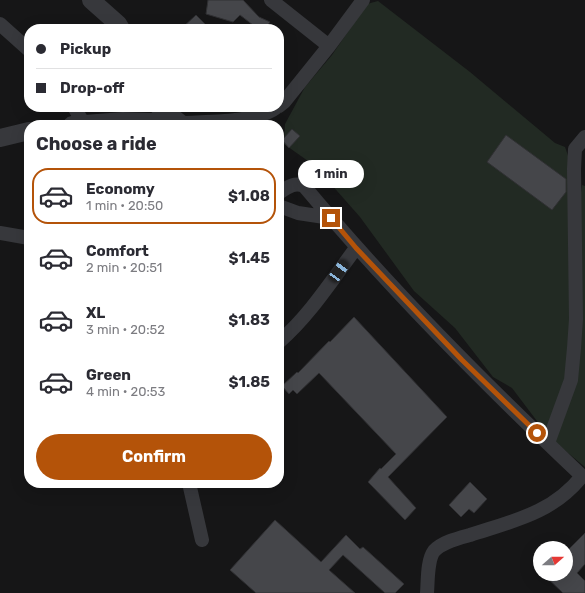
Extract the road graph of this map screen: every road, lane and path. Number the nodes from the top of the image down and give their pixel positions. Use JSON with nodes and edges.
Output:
{"nodes":[{"id":1,"x":91,"y":0,"type":"edge"},
{"id":2,"x":272,"y":0,"type":"edge"},
{"id":3,"x":363,"y":0,"type":"edge"},
{"id":4,"x":0,"y":24,"type":"edge"},
{"id":5,"x":118,"y":24,"type":"edge"},
{"id":6,"x":24,"y":46,"type":"edge"},
{"id":7,"x":329,"y":46,"type":"junction"},
{"id":8,"x":284,"y":102,"type":"edge"},
{"id":9,"x":166,"y":112,"type":"edge"},
{"id":10,"x":269,"y":112,"type":"edge"},
{"id":11,"x":125,"y":114,"type":"edge"},
{"id":12,"x":97,"y":120,"type":"edge"},
{"id":13,"x":162,"y":120,"type":"edge"},
{"id":14,"x":176,"y":120,"type":"edge"},
{"id":15,"x":227,"y":120,"type":"edge"},
{"id":16,"x":24,"y":132,"type":"edge"},
{"id":17,"x":585,"y":137,"type":"edge"},
{"id":18,"x":0,"y":138,"type":"edge"},
{"id":19,"x":284,"y":189,"type":"edge"},
{"id":20,"x":284,"y":208,"type":"edge"},
{"id":21,"x":331,"y":218,"type":"junction"},
{"id":22,"x":0,"y":233,"type":"edge"},
{"id":23,"x":24,"y":237,"type":"edge"},
{"id":24,"x":356,"y":248,"type":"junction"},
{"id":25,"x":284,"y":337,"type":"edge"},
{"id":26,"x":548,"y":443,"type":"junction"},
{"id":27,"x":190,"y":488,"type":"edge"},
{"id":28,"x":202,"y":540,"type":"dead end"},
{"id":29,"x":426,"y":593,"type":"edge"}],
"edges":[{"from":1,"to":5,"type":"street"},
{"from":2,"to":7,"type":"street"},
{"from":3,"to":7,"type":"street"},
{"from":4,"to":6,"type":"street"},
{"from":7,"to":8,"type":"street"},
{"from":9,"to":14,"type":"street"},
{"from":10,"to":15,"type":"street"},
{"from":11,"to":12,"type":"street"},
{"from":11,"to":13,"type":"street"},
{"from":16,"to":18,"type":"street"},
{"from":17,"to":26,"type":"street"},
{"from":19,"to":21,"type":"street"},
{"from":20,"to":21,"type":"street"},
{"from":21,"to":24,"type":"street"},
{"from":22,"to":23,"type":"street"},
{"from":24,"to":25,"type":"street"},
{"from":24,"to":26,"type":"street"},
{"from":26,"to":29,"type":"street"},
{"from":27,"to":28,"type":"street"}]}
